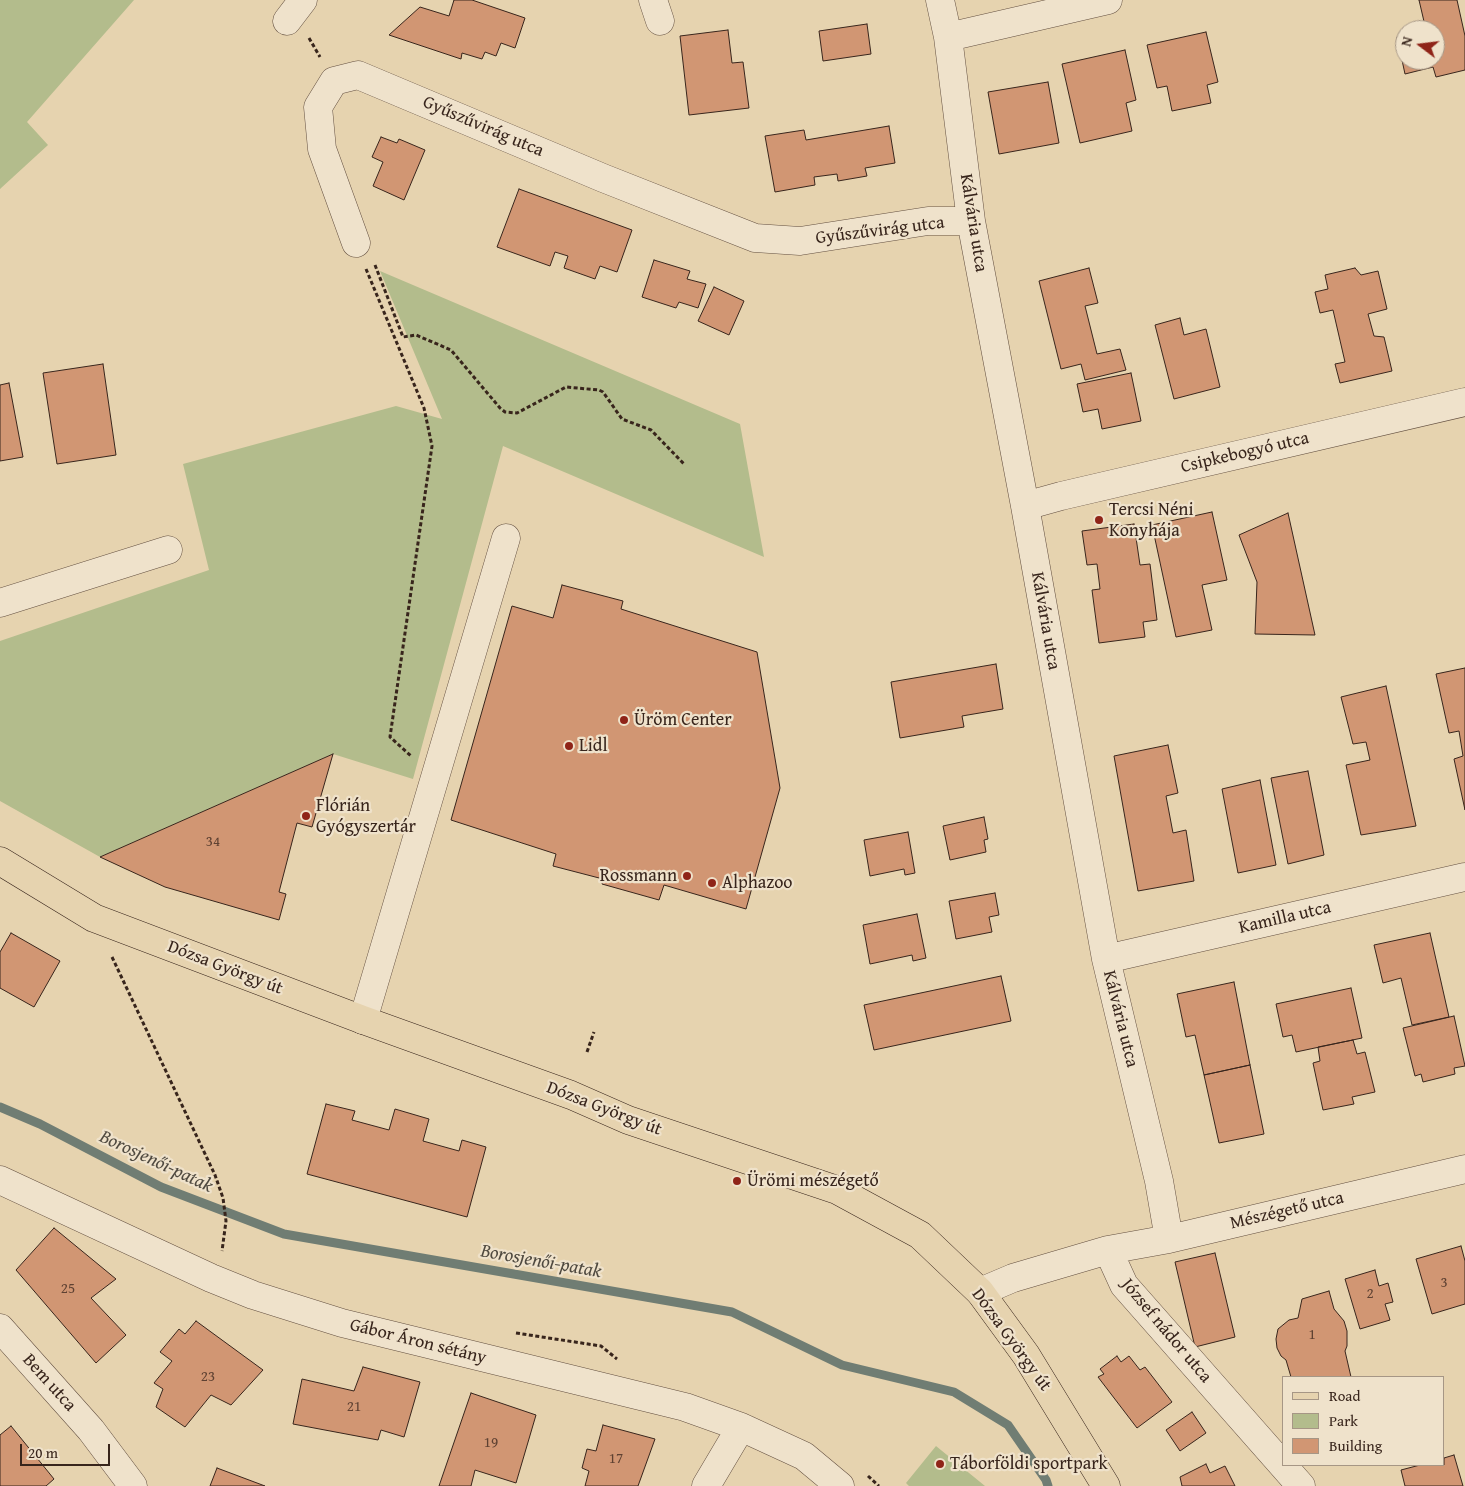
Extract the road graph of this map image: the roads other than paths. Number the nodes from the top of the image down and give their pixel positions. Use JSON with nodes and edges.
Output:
{"nodes":[{"id":1,"x":303,"y":0,"type":"edge"},
{"id":2,"x":940,"y":0,"type":"edge"},
{"id":3,"x":1108,"y":0,"type":"edge"},
{"id":4,"x":287,"y":21,"type":"road end"},
{"id":5,"x":948,"y":37,"type":"junction"},
{"id":6,"x":971,"y":221,"type":"junction"},
{"id":7,"x":356,"y":243,"type":"road end"},
{"id":8,"x":1465,"y":402,"type":"edge"},
{"id":9,"x":1024,"y":506,"type":"junction"},
{"id":10,"x":506,"y":538,"type":"dead end"},
{"id":11,"x":168,"y":550,"type":"dead end"},
{"id":12,"x":0,"y":604,"type":"edge"},
{"id":13,"x":0,"y":861,"type":"edge"},
{"id":14,"x":1465,"y":877,"type":"edge"},
{"id":15,"x":1106,"y":959,"type":"junction"},
{"id":16,"x":362,"y":1020,"type":"junction"},
{"id":17,"x":1465,"y":1170,"type":"edge"},
{"id":18,"x":0,"y":1180,"type":"edge"},
{"id":19,"x":1169,"y":1239,"type":"junction"},
{"id":20,"x":1108,"y":1250,"type":"junction"},
{"id":21,"x":980,"y":1292,"type":"junction"},
{"id":22,"x":0,"y":1328,"type":"edge"},
{"id":23,"x":741,"y":1427,"type":"junction"},
{"id":24,"x":1282,"y":1464,"type":"edge"},
{"id":25,"x":1283,"y":1466,"type":"edge"},
{"id":26,"x":133,"y":1486,"type":"edge"},
{"id":27,"x":706,"y":1486,"type":"edge"},
{"id":28,"x":840,"y":1486,"type":"edge"},
{"id":29,"x":1106,"y":1486,"type":"edge"},
{"id":30,"x":1301,"y":1486,"type":"edge"}],
"edges":[{"from":1,"to":4,"type":"street"},
{"from":2,"to":5,"type":"street","name":"Kálvária utca"},
{"from":3,"to":5,"type":"street"},
{"from":5,"to":6,"type":"street","name":"Kálvária utca"},
{"from":6,"to":7,"type":"street","name":"Gyűszűvirág utca"},
{"from":6,"to":9,"type":"street","name":"Kálvária utca"},
{"from":8,"to":9,"type":"street","name":"Csipkebogyó utca"},
{"from":9,"to":15,"type":"street","name":"Kálvária utca"},
{"from":10,"to":16,"type":"street"},
{"from":11,"to":12,"type":"street"},
{"from":13,"to":16,"type":"main road","name":"Dózsa György út"},
{"from":14,"to":15,"type":"street","name":"Kamilla utca"},
{"from":15,"to":19,"type":"street","name":"Kálvária utca"},
{"from":16,"to":21,"type":"main road","name":"Dózsa György út"},
{"from":17,"to":19,"type":"street","name":"Mészégető utca"},
{"from":18,"to":23,"type":"street","name":"Gábor Áron sétány"},
{"from":19,"to":20,"type":"street","name":"Mészégető utca"},
{"from":20,"to":21,"type":"street"},
{"from":20,"to":24,"type":"street","name":"József nádor utca"},
{"from":21,"to":29,"type":"main road","name":"Dózsa György út"},
{"from":22,"to":26,"type":"street","name":"Bem utca"},
{"from":23,"to":27,"type":"street"},
{"from":23,"to":28,"type":"street","name":"Gábor Áron sétány"},
{"from":25,"to":30,"type":"street","name":"József nádor utca"}]}
